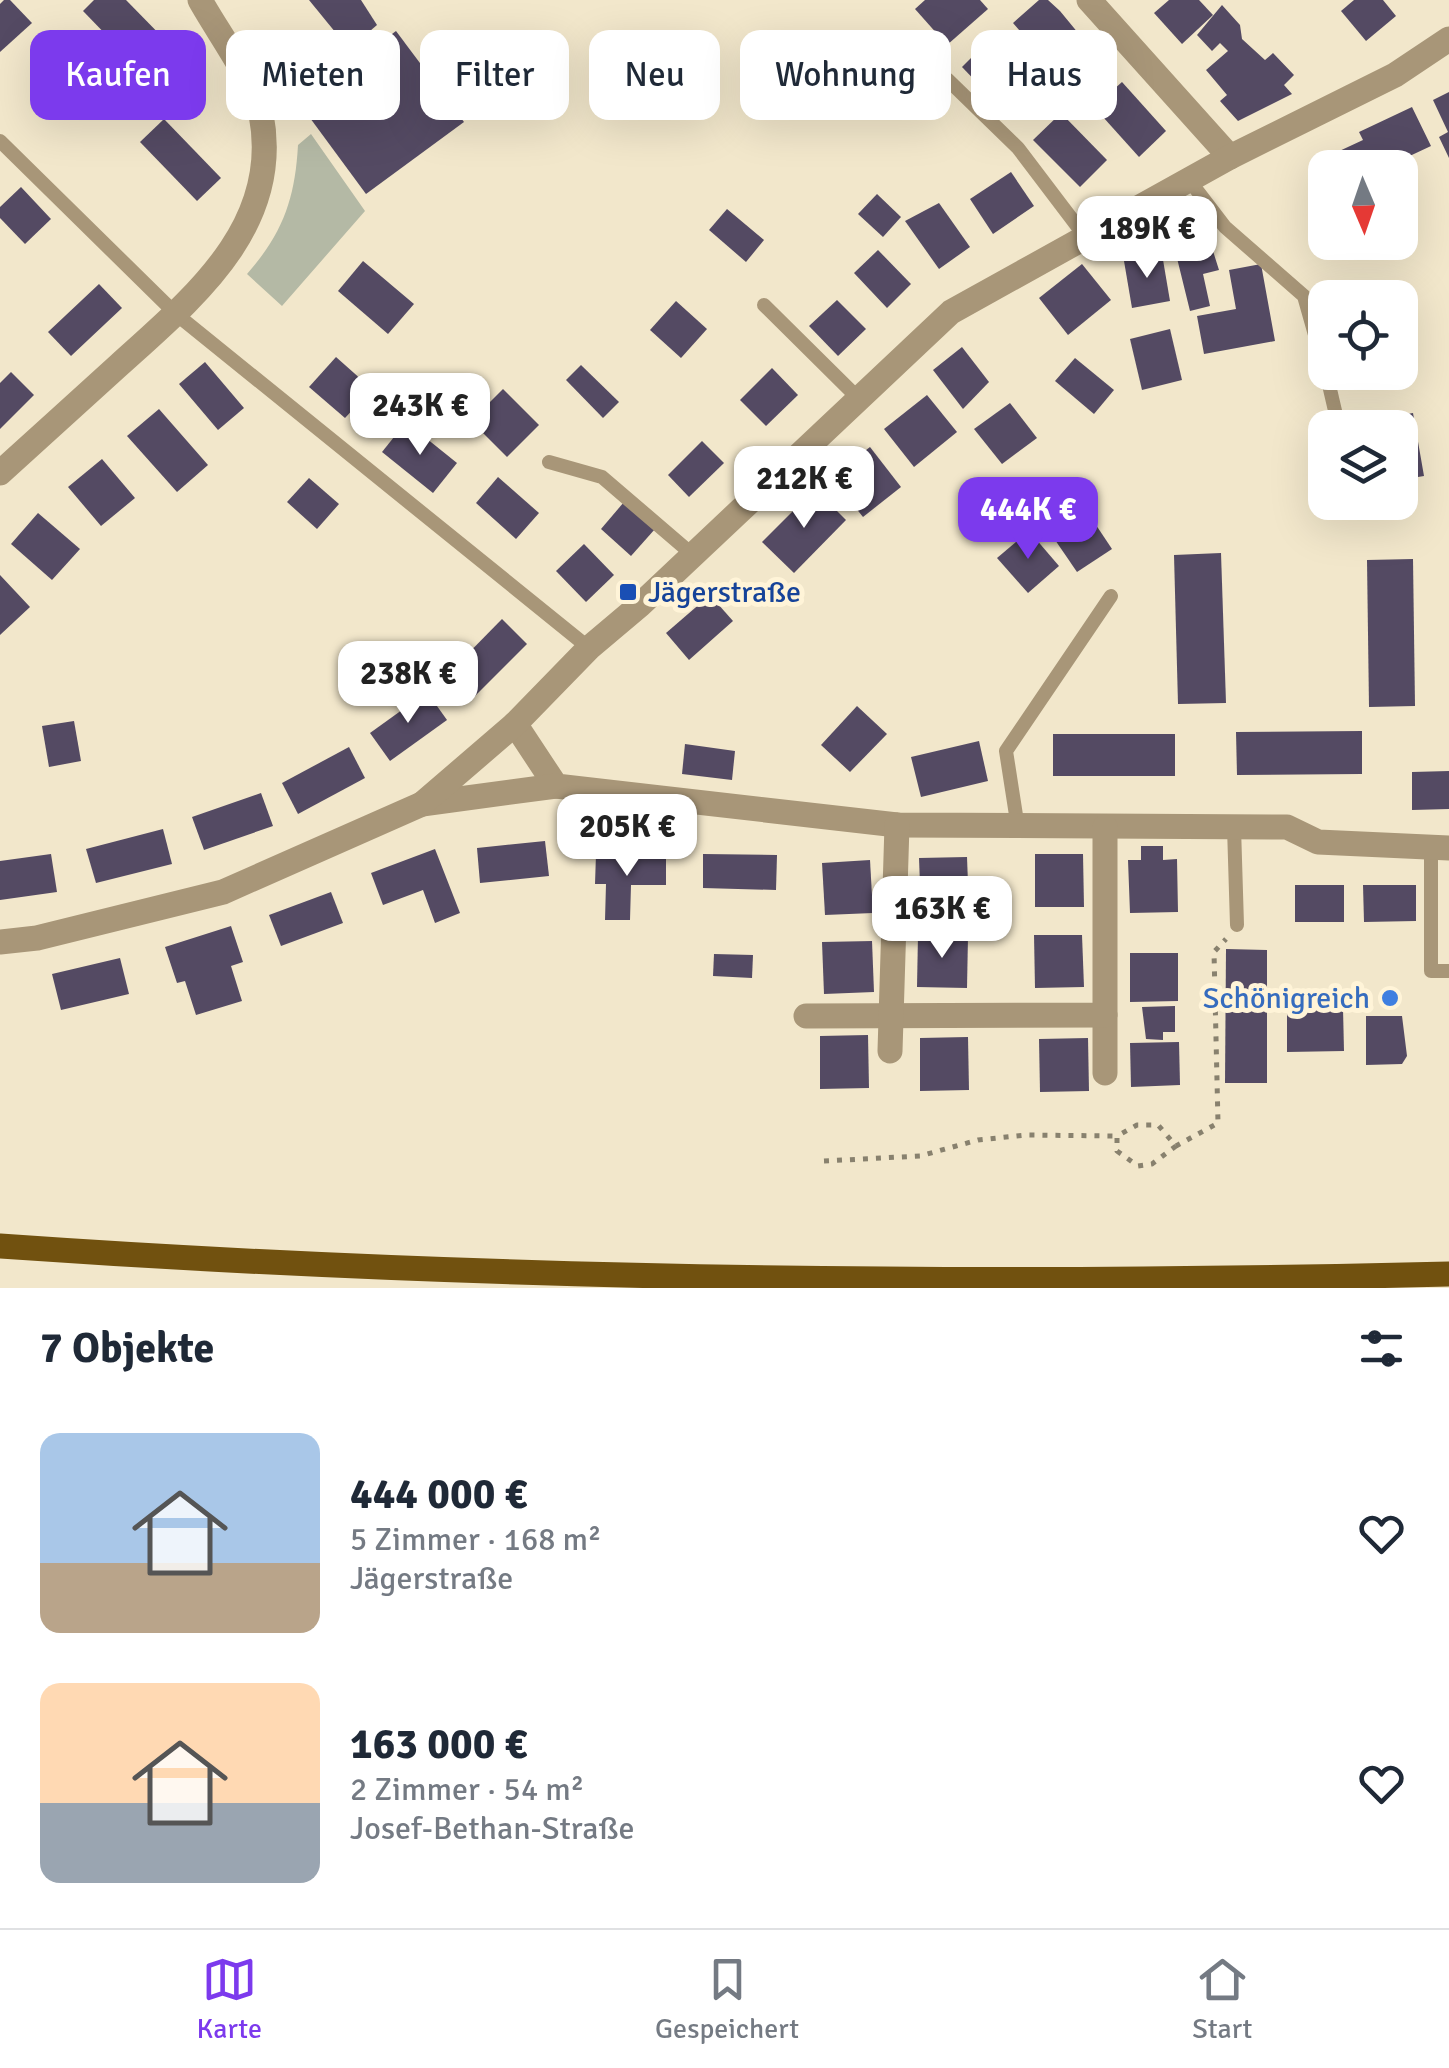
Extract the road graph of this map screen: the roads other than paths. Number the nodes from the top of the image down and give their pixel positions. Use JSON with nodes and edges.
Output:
{"nodes":[{"id":1,"x":200,"y":0,"type":"edge"},
{"id":2,"x":1089,"y":0,"type":"edge"},
{"id":3,"x":1449,"y":39,"type":"edge"},
{"id":4,"x":951,"y":83,"type":"edge"},
{"id":5,"x":0,"y":141,"type":"edge"},
{"id":6,"x":1230,"y":156,"type":"junction"},
{"id":7,"x":1189,"y":180,"type":"junction"},
{"id":8,"x":1087,"y":239,"type":"junction"},
{"id":9,"x":764,"y":305,"type":"dead end"},
{"id":10,"x":1308,"y":310,"type":"edge"},
{"id":11,"x":176,"y":314,"type":"junction"},
{"id":12,"x":859,"y":399,"type":"junction"},
{"id":13,"x":549,"y":462,"type":"dead end"},
{"id":14,"x":0,"y":472,"type":"edge"},
{"id":15,"x":693,"y":555,"type":"junction"},
{"id":16,"x":1111,"y":596,"type":"dead end"},
{"id":17,"x":588,"y":648,"type":"junction"},
{"id":18,"x":515,"y":724,"type":"junction"},
{"id":19,"x":556,"y":786,"type":"junction"},
{"id":20,"x":422,"y":804,"type":"junction"},
{"id":21,"x":897,"y":825,"type":"junction"},
{"id":22,"x":1234,"y":827,"type":"junction"},
{"id":23,"x":1018,"y":828,"type":"junction"},
{"id":24,"x":1105,"y":828,"type":"junction"},
{"id":25,"x":1440,"y":847,"type":"edge"},
{"id":26,"x":1237,"y":925,"type":"road end"},
{"id":27,"x":0,"y":942,"type":"edge"},
{"id":28,"x":1449,"y":971,"type":"edge"},
{"id":29,"x":891,"y":1013,"type":"junction"},
{"id":30,"x":806,"y":1016,"type":"dead end"},
{"id":31,"x":1105,"y":1016,"type":"junction"},
{"id":32,"x":890,"y":1051,"type":"dead end"},
{"id":33,"x":1105,"y":1073,"type":"dead end"},
{"id":34,"x":0,"y":1246,"type":"edge"},
{"id":35,"x":1449,"y":1274,"type":"edge"}],
"edges":[{"from":1,"to":11,"type":"street"},
{"from":2,"to":6,"type":"street"},
{"from":3,"to":6,"type":"street"},
{"from":4,"to":8,"type":"lane"},
{"from":5,"to":11,"type":"lane"},
{"from":6,"to":7,"type":"street"},
{"from":7,"to":8,"type":"street"},
{"from":7,"to":10,"type":"lane"},
{"from":8,"to":12,"type":"street"},
{"from":9,"to":12,"type":"lane"},
{"from":11,"to":14,"type":"street"},
{"from":11,"to":17,"type":"lane"},
{"from":12,"to":15,"type":"street"},
{"from":13,"to":15,"type":"lane"},
{"from":15,"to":17,"type":"street"},
{"from":16,"to":23,"type":"lane"},
{"from":17,"to":18,"type":"street"},
{"from":18,"to":19,"type":"street"},
{"from":18,"to":20,"type":"street"},
{"from":19,"to":20,"type":"street"},
{"from":19,"to":21,"type":"street"},
{"from":20,"to":27,"type":"street"},
{"from":21,"to":23,"type":"street"},
{"from":21,"to":29,"type":"street"},
{"from":22,"to":24,"type":"street"},
{"from":22,"to":25,"type":"street"},
{"from":22,"to":26,"type":"lane"},
{"from":23,"to":24,"type":"street"},
{"from":24,"to":31,"type":"street"},
{"from":25,"to":28,"type":"lane"},
{"from":29,"to":30,"type":"street"},
{"from":29,"to":31,"type":"street"},
{"from":29,"to":32,"type":"street"},
{"from":31,"to":33,"type":"street"},
{"from":34,"to":35,"type":"main road"}]}
